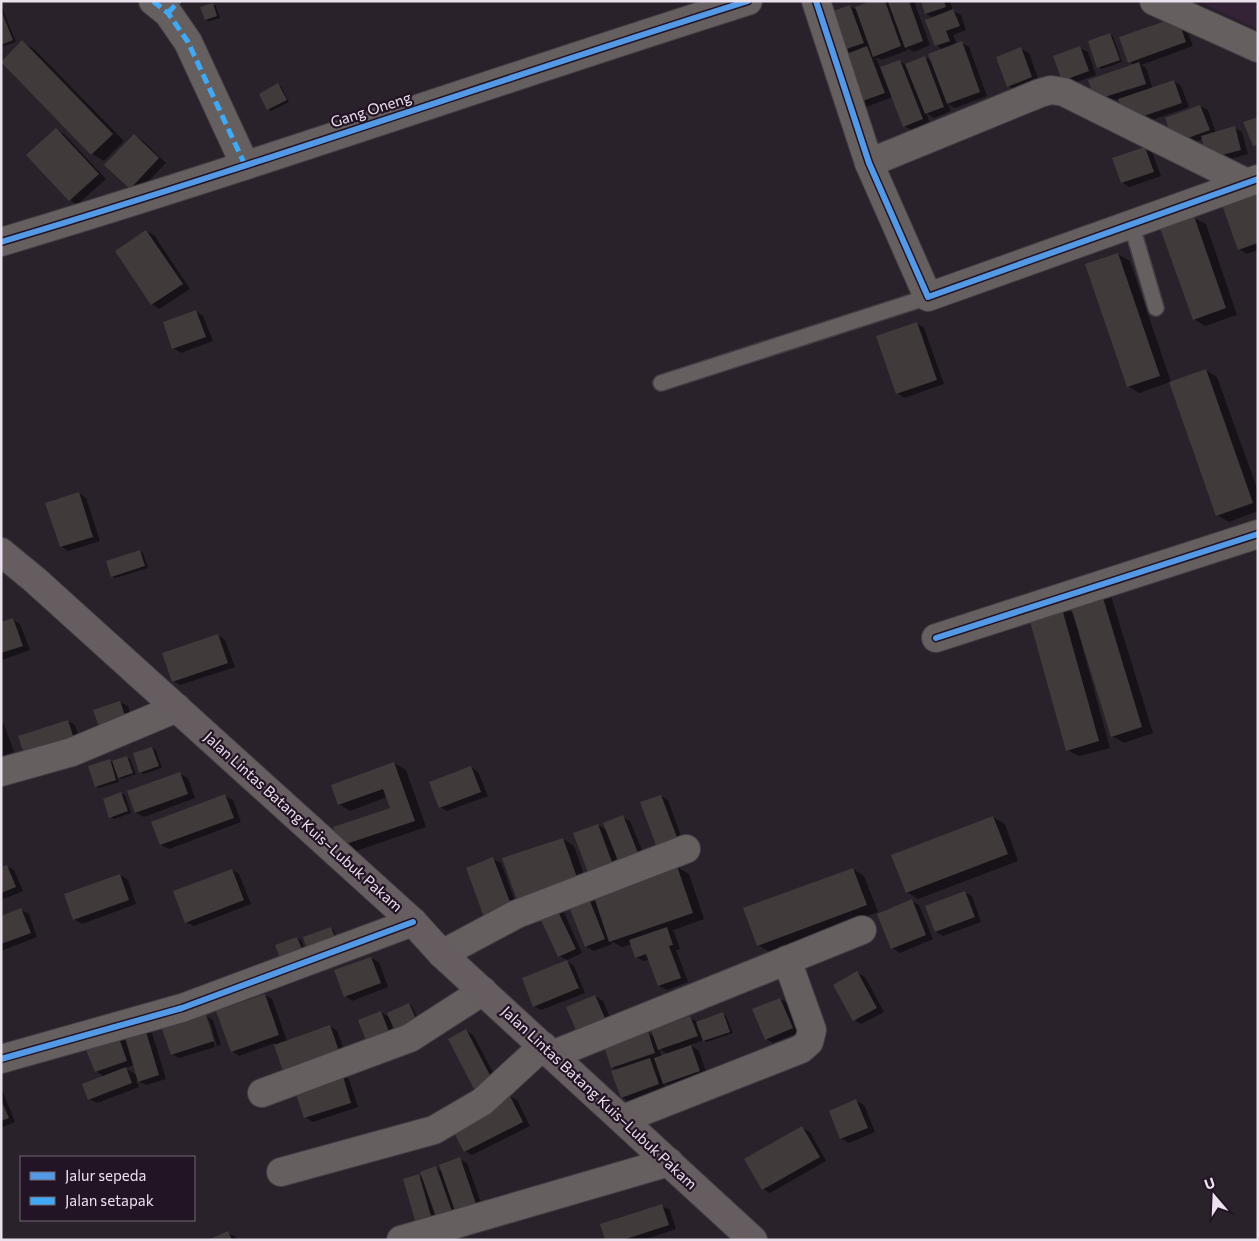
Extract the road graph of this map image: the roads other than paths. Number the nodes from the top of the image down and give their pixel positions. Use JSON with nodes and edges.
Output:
{"nodes":[{"id":1,"x":748,"y":1,"type":"edge"},
{"id":2,"x":816,"y":1,"type":"edge"},
{"id":3,"x":1154,"y":1,"type":"edge"},
{"id":4,"x":167,"y":5,"type":"edge"},
{"id":5,"x":1258,"y":48,"type":"edge"},
{"id":6,"x":869,"y":163,"type":"junction"},
{"id":7,"x":245,"y":165,"type":"junction"},
{"id":8,"x":1251,"y":180,"type":"edge"},
{"id":9,"x":1131,"y":223,"type":"junction"},
{"id":10,"x":1,"y":242,"type":"edge"},
{"id":11,"x":928,"y":297,"type":"junction"},
{"id":12,"x":1156,"y":308,"type":"dead end"},
{"id":13,"x":661,"y":383,"type":"dead end"},
{"id":14,"x":1258,"y":534,"type":"edge"},
{"id":15,"x":1,"y":552,"type":"edge"},
{"id":16,"x":936,"y":638,"type":"dead end"},
{"id":17,"x":177,"y":708,"type":"junction"},
{"id":18,"x":1,"y":772,"type":"edge"},
{"id":19,"x":686,"y":849,"type":"dead end"},
{"id":20,"x":413,"y":922,"type":"junction"},
{"id":21,"x":862,"y":930,"type":"dead end"},
{"id":22,"x":442,"y":954,"type":"junction"},
{"id":23,"x":786,"y":960,"type":"junction"},
{"id":24,"x":483,"y":991,"type":"junction"},
{"id":25,"x":547,"y":1051,"type":"junction"},
{"id":26,"x":1,"y":1059,"type":"edge"},
{"id":27,"x":262,"y":1093,"type":"dead end"},
{"id":28,"x":623,"y":1119,"type":"junction"},
{"id":29,"x":669,"y":1162,"type":"junction"},
{"id":30,"x":281,"y":1172,"type":"dead end"},
{"id":31,"x":401,"y":1240,"type":"edge"},
{"id":32,"x":753,"y":1240,"type":"edge"}],
"edges":[{"from":1,"to":7,"type":"street","name":"Gang Oneng"},
{"from":2,"to":6,"type":"street"},
{"from":3,"to":5,"type":"street"},
{"from":4,"to":7,"type":"street"},
{"from":6,"to":8,"type":"street"},
{"from":6,"to":11,"type":"street"},
{"from":7,"to":10,"type":"street","name":"Gang Oneng"},
{"from":8,"to":9,"type":"street"},
{"from":9,"to":11,"type":"street"},
{"from":9,"to":12,"type":"lane"},
{"from":11,"to":13,"type":"lane"},
{"from":14,"to":16,"type":"street"},
{"from":15,"to":17,"type":"highway","name":"Jalan Lintas Batang Kuis–Lubuk Pakam"},
{"from":17,"to":18,"type":"street"},
{"from":17,"to":20,"type":"highway","name":"Jalan Lintas Batang Kuis–Lubuk Pakam"},
{"from":19,"to":22,"type":"street"},
{"from":20,"to":22,"type":"highway","name":"Jalan Lintas Batang Kuis–Lubuk Pakam"},
{"from":20,"to":26,"type":"street"},
{"from":21,"to":23,"type":"street"},
{"from":22,"to":24,"type":"highway","name":"Jalan Lintas Batang Kuis–Lubuk Pakam"},
{"from":23,"to":25,"type":"street"},
{"from":23,"to":28,"type":"street"},
{"from":24,"to":25,"type":"highway","name":"Jalan Lintas Batang Kuis–Lubuk Pakam"},
{"from":24,"to":27,"type":"street"},
{"from":25,"to":28,"type":"highway","name":"Jalan Lintas Batang Kuis–Lubuk Pakam"},
{"from":25,"to":30,"type":"street"},
{"from":28,"to":29,"type":"highway","name":"Jalan Lintas Batang Kuis–Lubuk Pakam"},
{"from":29,"to":31,"type":"street"},
{"from":29,"to":32,"type":"highway","name":"Jalan Lintas Batang Kuis–Lubuk Pakam"}]}
